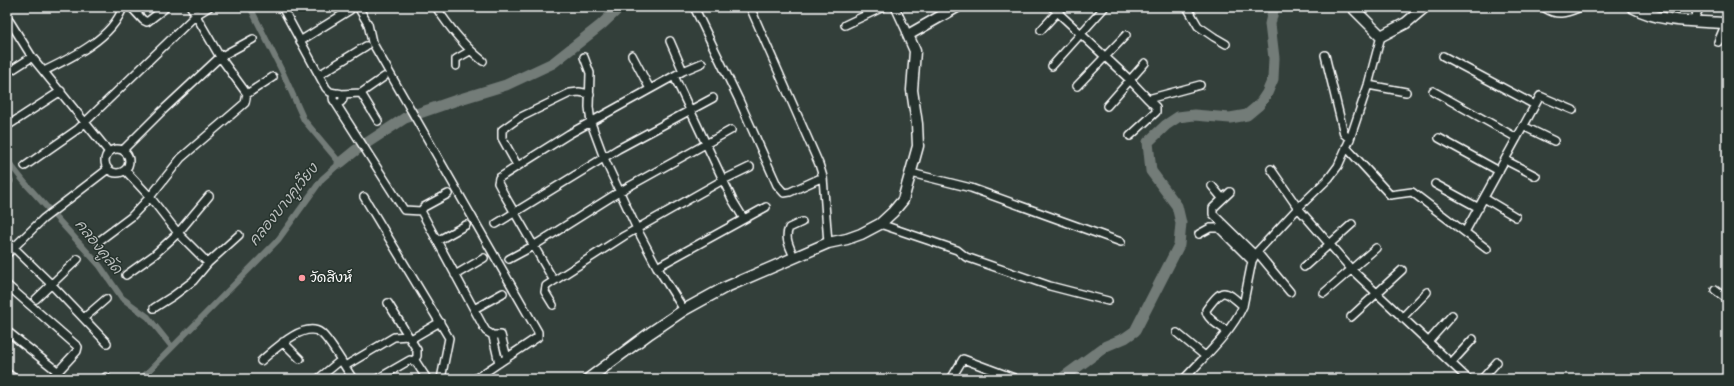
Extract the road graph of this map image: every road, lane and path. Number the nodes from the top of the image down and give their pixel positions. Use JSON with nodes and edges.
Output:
{"nodes":[{"id":1,"x":123,"y":7,"type":"edge"},
{"id":2,"x":131,"y":7,"type":"edge"},
{"id":3,"x":191,"y":7,"type":"edge"},
{"id":4,"x":209,"y":7,"type":"edge"},
{"id":5,"x":282,"y":7,"type":"edge"},
{"id":6,"x":358,"y":7,"type":"edge"},
{"id":7,"x":436,"y":7,"type":"edge"},
{"id":8,"x":694,"y":7,"type":"edge"},
{"id":9,"x":750,"y":7,"type":"edge"},
{"id":10,"x":883,"y":7,"type":"edge"},
{"id":11,"x":895,"y":7,"type":"edge"},
{"id":12,"x":957,"y":7,"type":"edge"},
{"id":13,"x":1187,"y":7,"type":"edge"},
{"id":14,"x":1352,"y":7,"type":"edge"},
{"id":15,"x":1424,"y":7,"type":"edge"},
{"id":16,"x":1546,"y":7,"type":"edge"},
{"id":17,"x":1577,"y":7,"type":"edge"},
{"id":18,"x":1632,"y":7,"type":"edge"},
{"id":19,"x":1695,"y":7,"type":"edge"},
{"id":20,"x":1700,"y":7,"type":"edge"},
{"id":21,"x":1104,"y":8,"type":"dead end"},
{"id":22,"x":164,"y":9,"type":"dead end"},
{"id":23,"x":1057,"y":9,"type":"edge"},
{"id":24,"x":350,"y":10,"type":"dead end"},
{"id":25,"x":196,"y":15,"type":"junction"},
{"id":26,"x":7,"y":19,"type":"edge"},
{"id":27,"x":1691,"y":21,"type":"junction"},
{"id":28,"x":1726,"y":23,"type":"edge"},
{"id":29,"x":845,"y":25,"type":"dead end"},
{"id":30,"x":1041,"y":30,"type":"dead end"},
{"id":31,"x":1081,"y":34,"type":"junction"},
{"id":32,"x":908,"y":35,"type":"junction"},
{"id":33,"x":1126,"y":35,"type":"dead end"},
{"id":34,"x":1381,"y":36,"type":"junction"},
{"id":35,"x":253,"y":39,"type":"dead end"},
{"id":36,"x":300,"y":41,"type":"junction"},
{"id":37,"x":670,"y":41,"type":"dead end"},
{"id":38,"x":1718,"y":42,"type":"dead end"},
{"id":39,"x":1226,"y":44,"type":"dead end"},
{"id":40,"x":366,"y":46,"type":"dead end"},
{"id":41,"x":470,"y":51,"type":"junction"},
{"id":42,"x":632,"y":54,"type":"dead end"},
{"id":43,"x":1325,"y":55,"type":"dead end"},
{"id":44,"x":1106,"y":56,"type":"junction"},
{"id":45,"x":1443,"y":56,"type":"dead end"},
{"id":46,"x":32,"y":57,"type":"junction"},
{"id":47,"x":220,"y":57,"type":"junction"},
{"id":48,"x":584,"y":57,"type":"dead end"},
{"id":49,"x":483,"y":61,"type":"dead end"},
{"id":50,"x":702,"y":63,"type":"dead end"},
{"id":51,"x":1145,"y":63,"type":"dead end"},
{"id":52,"x":456,"y":66,"type":"dead end"},
{"id":53,"x":1052,"y":66,"type":"dead end"},
{"id":54,"x":44,"y":71,"type":"junction"},
{"id":55,"x":683,"y":71,"type":"junction"},
{"id":56,"x":7,"y":73,"type":"edge"},
{"id":57,"x":319,"y":75,"type":"junction"},
{"id":58,"x":674,"y":76,"type":"junction"},
{"id":59,"x":273,"y":77,"type":"dead end"},
{"id":60,"x":384,"y":77,"type":"dead end"},
{"id":61,"x":1130,"y":80,"type":"junction"},
{"id":62,"x":1200,"y":85,"type":"dead end"},
{"id":63,"x":1368,"y":85,"type":"junction"},
{"id":64,"x":1077,"y":86,"type":"dead end"},
{"id":65,"x":650,"y":89,"type":"junction"},
{"id":66,"x":61,"y":91,"type":"junction"},
{"id":67,"x":1433,"y":91,"type":"dead end"},
{"id":68,"x":1406,"y":92,"type":"dead end"},
{"id":69,"x":361,"y":93,"type":"junction"},
{"id":70,"x":247,"y":94,"type":"junction"},
{"id":71,"x":338,"y":94,"type":"junction"},
{"id":72,"x":590,"y":94,"type":"junction"},
{"id":73,"x":713,"y":98,"type":"dead end"},
{"id":74,"x":1148,"y":99,"type":"junction"},
{"id":75,"x":1535,"y":105,"type":"junction"},
{"id":76,"x":1107,"y":106,"type":"dead end"},
{"id":77,"x":690,"y":109,"type":"junction"},
{"id":78,"x":1573,"y":110,"type":"dead end"},
{"id":79,"x":378,"y":121,"type":"dead end"},
{"id":80,"x":86,"y":122,"type":"junction"},
{"id":81,"x":591,"y":123,"type":"junction"},
{"id":82,"x":7,"y":126,"type":"edge"},
{"id":83,"x":1523,"y":126,"type":"junction"},
{"id":84,"x":731,"y":130,"type":"dead end"},
{"id":85,"x":1130,"y":136,"type":"dead end"},
{"id":86,"x":1439,"y":138,"type":"dead end"},
{"id":87,"x":1517,"y":138,"type":"junction"},
{"id":88,"x":1350,"y":139,"type":"junction"},
{"id":89,"x":1554,"y":141,"type":"dead end"},
{"id":90,"x":707,"y":143,"type":"junction"},
{"id":91,"x":1346,"y":147,"type":"junction"},
{"id":92,"x":123,"y":150,"type":"junction"},
{"id":93,"x":109,"y":152,"type":"junction"},
{"id":94,"x":604,"y":158,"type":"junction"},
{"id":95,"x":1505,"y":160,"type":"junction"},
{"id":96,"x":516,"y":165,"type":"junction"},
{"id":97,"x":25,"y":166,"type":"dead end"},
{"id":98,"x":750,"y":167,"type":"dead end"},
{"id":99,"x":108,"y":169,"type":"junction"},
{"id":100,"x":1271,"y":169,"type":"dead end"},
{"id":101,"x":125,"y":170,"type":"junction"},
{"id":102,"x":1499,"y":171,"type":"junction"},
{"id":103,"x":911,"y":173,"type":"junction"},
{"id":104,"x":1536,"y":176,"type":"dead end"},
{"id":105,"x":823,"y":177,"type":"junction"},
{"id":106,"x":723,"y":180,"type":"junction"},
{"id":107,"x":1435,"y":184,"type":"dead end"},
{"id":108,"x":1212,"y":186,"type":"dead end"},
{"id":109,"x":619,"y":192,"type":"junction"},
{"id":110,"x":1230,"y":192,"type":"dead end"},
{"id":111,"x":448,"y":194,"type":"dead end"},
{"id":112,"x":209,"y":196,"type":"dead end"},
{"id":113,"x":150,"y":197,"type":"junction"},
{"id":114,"x":364,"y":198,"type":"dead end"},
{"id":115,"x":1222,"y":198,"type":"junction"},
{"id":116,"x":1484,"y":198,"type":"junction"},
{"id":117,"x":766,"y":207,"type":"dead end"},
{"id":118,"x":1298,"y":208,"type":"junction"},
{"id":119,"x":1478,"y":208,"type":"junction"},
{"id":120,"x":420,"y":211,"type":"junction"},
{"id":121,"x":515,"y":212,"type":"junction"},
{"id":122,"x":1516,"y":217,"type":"dead end"},
{"id":123,"x":744,"y":219,"type":"junction"},
{"id":124,"x":802,"y":222,"type":"dead end"},
{"id":125,"x":496,"y":224,"type":"dead end"},
{"id":126,"x":880,"y":224,"type":"junction"},
{"id":127,"x":1352,"y":224,"type":"dead end"},
{"id":128,"x":466,"y":225,"type":"dead end"},
{"id":129,"x":636,"y":229,"type":"junction"},
{"id":130,"x":1465,"y":232,"type":"junction"},
{"id":131,"x":178,"y":233,"type":"junction"},
{"id":132,"x":1199,"y":234,"type":"dead end"},
{"id":133,"x":239,"y":235,"type":"dead end"},
{"id":134,"x":99,"y":241,"type":"dead end"},
{"id":135,"x":437,"y":241,"type":"junction"},
{"id":136,"x":7,"y":242,"type":"edge"},
{"id":137,"x":1120,"y":242,"type":"dead end"},
{"id":138,"x":828,"y":243,"type":"junction"},
{"id":139,"x":1330,"y":244,"type":"junction"},
{"id":140,"x":534,"y":245,"type":"junction"},
{"id":141,"x":14,"y":248,"type":"junction"},
{"id":142,"x":1376,"y":248,"type":"dead end"},
{"id":143,"x":1487,"y":249,"type":"dead end"},
{"id":144,"x":7,"y":254,"type":"edge"},
{"id":145,"x":1255,"y":256,"type":"junction"},
{"id":146,"x":794,"y":257,"type":"junction"},
{"id":147,"x":484,"y":258,"type":"dead end"},
{"id":148,"x":78,"y":259,"type":"dead end"},
{"id":149,"x":509,"y":259,"type":"dead end"},
{"id":150,"x":208,"y":264,"type":"junction"},
{"id":151,"x":657,"y":267,"type":"junction"},
{"id":152,"x":1304,"y":267,"type":"dead end"},
{"id":153,"x":1352,"y":270,"type":"junction"},
{"id":154,"x":1402,"y":270,"type":"dead end"},
{"id":155,"x":455,"y":274,"type":"junction"},
{"id":156,"x":126,"y":275,"type":"dead end"},
{"id":157,"x":554,"y":281,"type":"junction"},
{"id":158,"x":51,"y":284,"type":"junction"},
{"id":159,"x":7,"y":285,"type":"edge"},
{"id":160,"x":1715,"y":290,"type":"dead end"},
{"id":161,"x":1290,"y":292,"type":"dead end"},
{"id":162,"x":1376,"y":292,"type":"junction"},
{"id":163,"x":1427,"y":292,"type":"dead end"},
{"id":164,"x":503,"y":293,"type":"dead end"},
{"id":165,"x":1324,"y":294,"type":"dead end"},
{"id":166,"x":36,"y":299,"type":"dead end"},
{"id":167,"x":106,"y":299,"type":"dead end"},
{"id":168,"x":1727,"y":299,"type":"edge"},
{"id":169,"x":1108,"y":300,"type":"dead end"},
{"id":170,"x":388,"y":303,"type":"dead end"},
{"id":171,"x":553,"y":305,"type":"dead end"},
{"id":172,"x":1243,"y":306,"type":"junction"},
{"id":173,"x":154,"y":308,"type":"dead end"},
{"id":174,"x":474,"y":309,"type":"junction"},
{"id":175,"x":684,"y":310,"type":"junction"},
{"id":176,"x":1452,"y":315,"type":"dead end"},
{"id":177,"x":1351,"y":317,"type":"dead end"},
{"id":178,"x":84,"y":318,"type":"junction"},
{"id":179,"x":1402,"y":318,"type":"junction"},
{"id":180,"x":440,"y":322,"type":"junction"},
{"id":181,"x":7,"y":331,"type":"edge"},
{"id":182,"x":1227,"y":331,"type":"junction"},
{"id":183,"x":1177,"y":333,"type":"dead end"},
{"id":184,"x":494,"y":336,"type":"junction"},
{"id":185,"x":409,"y":337,"type":"junction"},
{"id":186,"x":1473,"y":339,"type":"dead end"},
{"id":187,"x":1429,"y":341,"type":"junction"},
{"id":188,"x":283,"y":342,"type":"junction"},
{"id":189,"x":107,"y":343,"type":"dead end"},
{"id":190,"x":1205,"y":356,"type":"junction"},
{"id":191,"x":507,"y":358,"type":"junction"},
{"id":192,"x":300,"y":359,"type":"dead end"},
{"id":193,"x":341,"y":360,"type":"junction"},
{"id":194,"x":261,"y":361,"type":"dead end"},
{"id":195,"x":414,"y":361,"type":"junction"},
{"id":196,"x":1497,"y":362,"type":"dead end"},
{"id":197,"x":499,"y":363,"type":"junction"},
{"id":198,"x":1451,"y":363,"type":"junction"},
{"id":199,"x":345,"y":366,"type":"junction"},
{"id":200,"x":57,"y":372,"type":"junction"},
{"id":201,"x":7,"y":373,"type":"edge"},
{"id":202,"x":424,"y":378,"type":"edge"},
{"id":203,"x":1014,"y":378,"type":"dead end"},
{"id":204,"x":15,"y":379,"type":"edge"},
{"id":205,"x":51,"y":379,"type":"edge"},
{"id":206,"x":318,"y":379,"type":"edge"},
{"id":207,"x":353,"y":379,"type":"edge"},
{"id":208,"x":377,"y":379,"type":"edge"},
{"id":209,"x":441,"y":379,"type":"edge"},
{"id":210,"x":475,"y":379,"type":"edge"},
{"id":211,"x":588,"y":379,"type":"edge"},
{"id":212,"x":951,"y":379,"type":"edge"},
{"id":213,"x":1184,"y":379,"type":"edge"},
{"id":214,"x":1468,"y":379,"type":"edge"},
{"id":215,"x":1482,"y":379,"type":"edge"}],
"edges":[{"from":1,"to":54,"type":"street"},
{"from":2,"to":22,"type":"street"},
{"from":3,"to":25,"type":"street"},
{"from":4,"to":25,"type":"street"},
{"from":5,"to":36,"type":"street"},
{"from":6,"to":191,"type":"street"},
{"from":7,"to":41,"type":"street"},
{"from":8,"to":105,"type":"street"},
{"from":9,"to":105,"type":"street"},
{"from":10,"to":29,"type":"street"},
{"from":11,"to":32,"type":"street"},
{"from":12,"to":32,"type":"street"},
{"from":13,"to":39,"type":"street"},
{"from":14,"to":34,"type":"street"},
{"from":15,"to":34,"type":"street"},
{"from":16,"to":17,"type":"street"},
{"from":18,"to":27,"type":"street"},
{"from":19,"to":27,"type":"street"},
{"from":20,"to":27,"type":"street"},
{"from":21,"to":31,"type":"street"},
{"from":23,"to":30,"type":"street"},
{"from":23,"to":31,"type":"street"},
{"from":24,"to":36,"type":"street"},
{"from":25,"to":47,"type":"street"},
{"from":25,"to":80,"type":"street"},
{"from":26,"to":46,"type":"street"},
{"from":27,"to":28,"type":"street"},
{"from":28,"to":38,"type":"street"},
{"from":31,"to":44,"type":"street"},
{"from":31,"to":53,"type":"street"},
{"from":32,"to":103,"type":"street"},
{"from":33,"to":44,"type":"street"},
{"from":34,"to":63,"type":"street"},
{"from":35,"to":47,"type":"street"},
{"from":36,"to":57,"type":"street"},
{"from":37,"to":55,"type":"street"},
{"from":40,"to":57,"type":"street"},
{"from":41,"to":49,"type":"street"},
{"from":41,"to":52,"type":"street"},
{"from":42,"to":65,"type":"street"},
{"from":43,"to":88,"type":"street"},
{"from":44,"to":61,"type":"street"},
{"from":44,"to":64,"type":"street"},
{"from":45,"to":75,"type":"street"},
{"from":46,"to":54,"type":"street"},
{"from":46,"to":56,"type":"street"},
{"from":47,"to":70,"type":"street"},
{"from":47,"to":92,"type":"street"},
{"from":48,"to":72,"type":"street"},
{"from":50,"to":55,"type":"street"},
{"from":51,"to":61,"type":"street"},
{"from":54,"to":66,"type":"street"},
{"from":55,"to":58,"type":"street"},
{"from":57,"to":71,"type":"street"},
{"from":58,"to":65,"type":"street"},
{"from":58,"to":77,"type":"street"},
{"from":59,"to":70,"type":"street"},
{"from":60,"to":69,"type":"street"},
{"from":61,"to":74,"type":"street"},
{"from":61,"to":76,"type":"street"},
{"from":62,"to":74,"type":"street"},
{"from":63,"to":68,"type":"street"},
{"from":63,"to":88,"type":"street"},
{"from":65,"to":81,"type":"street"},
{"from":66,"to":80,"type":"street"},
{"from":66,"to":82,"type":"street"},
{"from":67,"to":87,"type":"street"},
{"from":69,"to":71,"type":"street"},
{"from":69,"to":79,"type":"street"},
{"from":70,"to":113,"type":"street"},
{"from":71,"to":120,"type":"street"},
{"from":72,"to":81,"type":"street"},
{"from":72,"to":96,"type":"street"},
{"from":73,"to":77,"type":"street"},
{"from":74,"to":85,"type":"street"},
{"from":75,"to":78,"type":"street"},
{"from":75,"to":83,"type":"street"},
{"from":77,"to":90,"type":"street"},
{"from":77,"to":94,"type":"street"},
{"from":80,"to":93,"type":"street"},
{"from":80,"to":97,"type":"street"},
{"from":81,"to":94,"type":"street"},
{"from":81,"to":96,"type":"street"},
{"from":83,"to":87,"type":"street"},
{"from":83,"to":89,"type":"street"},
{"from":84,"to":90,"type":"street"},
{"from":86,"to":102,"type":"street"},
{"from":87,"to":95,"type":"street"},
{"from":88,"to":91,"type":"street"},
{"from":90,"to":106,"type":"street"},
{"from":90,"to":109,"type":"street"},
{"from":91,"to":118,"type":"street"},
{"from":91,"to":130,"type":"street"},
{"from":92,"to":93,"type":"street"},
{"from":92,"to":101,"type":"street"},
{"from":93,"to":99,"type":"street"},
{"from":94,"to":109,"type":"street"},
{"from":94,"to":121,"type":"street"},
{"from":95,"to":102,"type":"street"},
{"from":95,"to":104,"type":"street"},
{"from":96,"to":121,"type":"street"},
{"from":98,"to":106,"type":"street"},
{"from":99,"to":101,"type":"street"},
{"from":99,"to":141,"type":"street"},
{"from":100,"to":118,"type":"street"},
{"from":101,"to":113,"type":"street"},
{"from":102,"to":116,"type":"street"},
{"from":103,"to":126,"type":"street"},
{"from":103,"to":137,"type":"street"},
{"from":105,"to":138,"type":"street"},
{"from":106,"to":123,"type":"street"},
{"from":106,"to":129,"type":"street"},
{"from":107,"to":119,"type":"street"},
{"from":108,"to":115,"type":"street"},
{"from":109,"to":129,"type":"street"},
{"from":109,"to":140,"type":"street"},
{"from":110,"to":115,"type":"street"},
{"from":111,"to":120,"type":"street"},
{"from":112,"to":131,"type":"street"},
{"from":113,"to":131,"type":"street"},
{"from":113,"to":134,"type":"street"},
{"from":114,"to":180,"type":"street"},
{"from":115,"to":145,"type":"street"},
{"from":116,"to":119,"type":"street"},
{"from":116,"to":122,"type":"street"},
{"from":117,"to":123,"type":"street"},
{"from":118,"to":139,"type":"street"},
{"from":118,"to":145,"type":"street"},
{"from":119,"to":130,"type":"street"},
{"from":120,"to":135,"type":"street"},
{"from":121,"to":125,"type":"street"},
{"from":121,"to":140,"type":"street"},
{"from":123,"to":151,"type":"street"},
{"from":124,"to":146,"type":"street"},
{"from":126,"to":138,"type":"street"},
{"from":126,"to":169,"type":"street"},
{"from":127,"to":139,"type":"street"},
{"from":128,"to":135,"type":"street"},
{"from":129,"to":151,"type":"street"},
{"from":129,"to":157,"type":"street"},
{"from":130,"to":143,"type":"street"},
{"from":131,"to":150,"type":"street"},
{"from":131,"to":156,"type":"street"},
{"from":132,"to":145,"type":"street"},
{"from":133,"to":150,"type":"street"},
{"from":135,"to":155,"type":"street"},
{"from":136,"to":141,"type":"street"},
{"from":138,"to":146,"type":"street"},
{"from":139,"to":152,"type":"street"},
{"from":139,"to":153,"type":"street"},
{"from":140,"to":149,"type":"street"},
{"from":140,"to":157,"type":"street"},
{"from":141,"to":144,"type":"street"},
{"from":141,"to":158,"type":"street"},
{"from":142,"to":153,"type":"street"},
{"from":145,"to":161,"type":"street"},
{"from":145,"to":172,"type":"street"},
{"from":146,"to":175,"type":"street"},
{"from":147,"to":155,"type":"street"},
{"from":148,"to":158,"type":"street"},
{"from":150,"to":173,"type":"street"},
{"from":151,"to":175,"type":"street"},
{"from":153,"to":162,"type":"street"},
{"from":153,"to":165,"type":"street"},
{"from":154,"to":162,"type":"street"},
{"from":155,"to":174,"type":"street"},
{"from":157,"to":171,"type":"street"},
{"from":158,"to":166,"type":"street"},
{"from":158,"to":178,"type":"street"},
{"from":159,"to":200,"type":"street"},
{"from":160,"to":168,"type":"street"},
{"from":162,"to":177,"type":"street"},
{"from":162,"to":179,"type":"street"},
{"from":163,"to":179,"type":"street"},
{"from":164,"to":174,"type":"street"},
{"from":167,"to":178,"type":"street"},
{"from":170,"to":185,"type":"street"},
{"from":172,"to":182,"type":"street"},
{"from":172,"to":182,"type":"street"},
{"from":174,"to":184,"type":"street"},
{"from":175,"to":211,"type":"street"},
{"from":176,"to":187,"type":"street"},
{"from":178,"to":189,"type":"street"},
{"from":179,"to":187,"type":"street"},
{"from":180,"to":185,"type":"street"},
{"from":180,"to":209,"type":"street"},
{"from":181,"to":200,"type":"street"},
{"from":182,"to":190,"type":"street"},
{"from":183,"to":190,"type":"street"},
{"from":184,"to":191,"type":"street"},
{"from":184,"to":197,"type":"street"},
{"from":185,"to":195,"type":"street"},
{"from":185,"to":199,"type":"street"},
{"from":186,"to":198,"type":"street"},
{"from":187,"to":198,"type":"street"},
{"from":188,"to":192,"type":"street"},
{"from":188,"to":193,"type":"street"},
{"from":188,"to":194,"type":"street"},
{"from":190,"to":213,"type":"street"},
{"from":191,"to":197,"type":"street"},
{"from":193,"to":199,"type":"street"},
{"from":193,"to":206,"type":"street"},
{"from":195,"to":202,"type":"street"},
{"from":195,"to":208,"type":"street"},
{"from":196,"to":215,"type":"street"},
{"from":197,"to":210,"type":"street"},
{"from":198,"to":214,"type":"street"},
{"from":199,"to":207,"type":"street"},
{"from":200,"to":205,"type":"street"},
{"from":201,"to":204,"type":"street"},
{"from":203,"to":212,"type":"street"}]}
